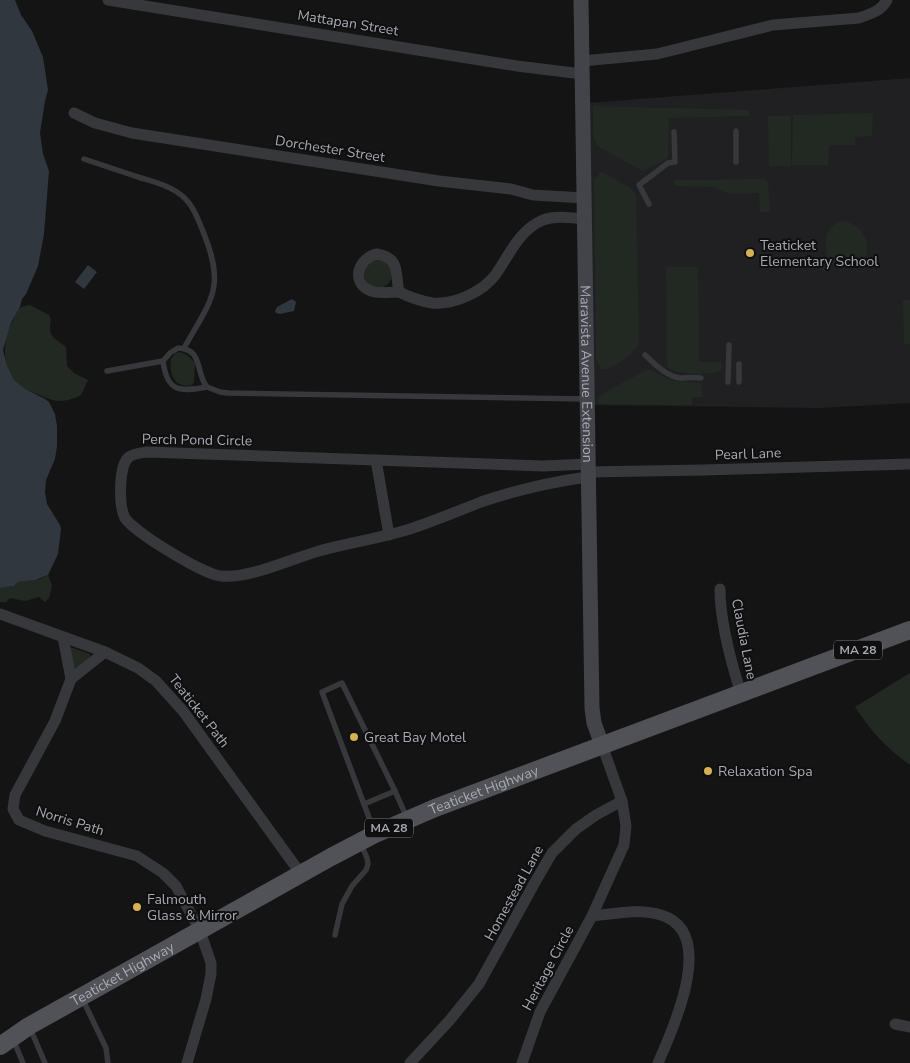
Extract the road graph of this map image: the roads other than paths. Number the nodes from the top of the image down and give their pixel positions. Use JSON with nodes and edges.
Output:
{"nodes":[{"id":1,"x":108,"y":0,"type":"edge"},
{"id":2,"x":581,"y":0,"type":"edge"},
{"id":3,"x":885,"y":3,"type":"edge"},
{"id":4,"x":582,"y":68,"type":"junction"},
{"id":5,"x":74,"y":113,"type":"dead end"},
{"id":6,"x":736,"y":131,"type":"dead end"},
{"id":7,"x":674,"y":132,"type":"dead end"},
{"id":8,"x":84,"y":159,"type":"dead end"},
{"id":9,"x":736,"y":162,"type":"dead end"},
{"id":10,"x":584,"y":198,"type":"junction"},
{"id":11,"x":649,"y":204,"type":"dead end"},
{"id":12,"x":585,"y":219,"type":"junction"},
{"id":13,"x":399,"y":292,"type":"dead end"},
{"id":14,"x":728,"y":345,"type":"dead end"},
{"id":15,"x":184,"y":348,"type":"junction"},
{"id":16,"x":645,"y":355,"type":"dead end"},
{"id":17,"x":163,"y":361,"type":"junction"},
{"id":18,"x":739,"y":364,"type":"dead end"},
{"id":19,"x":107,"y":371,"type":"dead end"},
{"id":20,"x":701,"y":378,"type":"dead end"},
{"id":21,"x":728,"y":382,"type":"dead end"},
{"id":22,"x":739,"y":382,"type":"dead end"},
{"id":23,"x":207,"y":387,"type":"junction"},
{"id":24,"x":587,"y":399,"type":"junction"},
{"id":25,"x":376,"y":460,"type":"junction"},
{"id":26,"x":910,"y":464,"type":"edge"},
{"id":27,"x":588,"y":471,"type":"junction"},
{"id":28,"x":389,"y":535,"type":"junction"},
{"id":29,"x":720,"y":589,"type":"dead end"},
{"id":30,"x":0,"y":614,"type":"edge"},
{"id":31,"x":910,"y":630,"type":"edge"},
{"id":32,"x":63,"y":637,"type":"junction"},
{"id":33,"x":105,"y":652,"type":"junction"},
{"id":34,"x":71,"y":679,"type":"junction"},
{"id":35,"x":741,"y":694,"type":"junction"},
{"id":36,"x":602,"y":745,"type":"junction"},
{"id":37,"x":395,"y":791,"type":"junction"},
{"id":38,"x":622,"y":801,"type":"junction"},
{"id":39,"x":364,"y":804,"type":"junction"},
{"id":40,"x":408,"y":820,"type":"junction"},
{"id":41,"x":368,"y":838,"type":"junction"},
{"id":42,"x":301,"y":874,"type":"junction"},
{"id":43,"x":592,"y":916,"type":"junction"},
{"id":44,"x":200,"y":931,"type":"junction"},
{"id":45,"x":336,"y":935,"type":"dead end"},
{"id":46,"x":81,"y":996,"type":"junction"},
{"id":47,"x":895,"y":1024,"type":"dead end"},
{"id":48,"x":30,"y":1026,"type":"junction"},
{"id":49,"x":910,"y":1027,"type":"edge"},
{"id":50,"x":6,"y":1042,"type":"edge"},
{"id":51,"x":23,"y":1063,"type":"edge"},
{"id":52,"x":45,"y":1063,"type":"edge"},
{"id":53,"x":107,"y":1063,"type":"edge"},
{"id":54,"x":187,"y":1063,"type":"edge"},
{"id":55,"x":410,"y":1063,"type":"edge"},
{"id":56,"x":522,"y":1063,"type":"edge"},
{"id":57,"x":658,"y":1063,"type":"edge"}],
"edges":[{"from":1,"to":4,"type":"street","name":"Mattapan Street"},
{"from":2,"to":4,"type":"main road","name":"Maravista Avenue Extension"},
{"from":3,"to":4,"type":"street","name":"Mattapan Street"},
{"from":4,"to":10,"type":"main road","name":"Maravista Avenue Extension"},
{"from":5,"to":10,"type":"street","name":"Dorchester Street"},
{"from":6,"to":9,"type":"lane"},
{"from":7,"to":11,"type":"lane"},
{"from":8,"to":15,"type":"lane"},
{"from":10,"to":12,"type":"main road","name":"Maravista Avenue Extension"},
{"from":12,"to":13,"type":"street"},
{"from":12,"to":24,"type":"main road","name":"Maravista Avenue Extension"},
{"from":14,"to":21,"type":"lane"},
{"from":15,"to":17,"type":"lane"},
{"from":15,"to":23,"type":"lane"},
{"from":16,"to":20,"type":"lane"},
{"from":17,"to":19,"type":"lane"},
{"from":17,"to":23,"type":"lane"},
{"from":18,"to":22,"type":"lane"},
{"from":23,"to":24,"type":"lane"},
{"from":24,"to":27,"type":"main road","name":"Maravista Avenue Extension"},
{"from":25,"to":27,"type":"street","name":"Perch Pond Circle"},
{"from":25,"to":28,"type":"street"},
{"from":25,"to":28,"type":"street","name":"Perch Pond Circle"},
{"from":26,"to":27,"type":"street","name":"Pearl Lane"},
{"from":27,"to":28,"type":"street","name":"Perch Pond Circle"},
{"from":27,"to":36,"type":"main road","name":"Maravista Avenue Extension"},
{"from":29,"to":35,"type":"street","name":"Claudia Lane"},
{"from":30,"to":32,"type":"street","name":"Teaticket Path"},
{"from":31,"to":35,"type":"main road","name":"Teaticket Highway","number":"MA 28"},
{"from":32,"to":33,"type":"street","name":"Teaticket Path"},
{"from":32,"to":34,"type":"street"},
{"from":33,"to":34,"type":"street","name":"Norris Path"},
{"from":33,"to":42,"type":"street","name":"Teaticket Path"},
{"from":34,"to":44,"type":"street","name":"Norris Path"},
{"from":35,"to":36,"type":"main road","name":"Teaticket Highway","number":"MA 28"},
{"from":36,"to":38,"type":"street"},
{"from":36,"to":40,"type":"main road","name":"Teaticket Highway","number":"MA 28"},
{"from":37,"to":39,"type":"lane"},
{"from":37,"to":39,"type":"lane"},
{"from":37,"to":40,"type":"lane"},
{"from":38,"to":43,"type":"street","name":"Heritage Circle"},
{"from":38,"to":55,"type":"street","name":"Homestead Lane"},
{"from":39,"to":41,"type":"lane"},
{"from":40,"to":41,"type":"main road","name":"Teaticket Highway","number":"MA 28"},
{"from":41,"to":42,"type":"main road","name":"Teaticket Highway","number":"MA 28"},
{"from":41,"to":45,"type":"lane"},
{"from":42,"to":44,"type":"main road","name":"Teaticket Highway","number":"MA 28"},
{"from":43,"to":56,"type":"street","name":"Heritage Circle"},
{"from":43,"to":57,"type":"street"},
{"from":44,"to":46,"type":"main road","name":"Teaticket Highway","number":"MA 28"},
{"from":44,"to":54,"type":"street","name":"Norris Path"},
{"from":46,"to":48,"type":"main road","name":"Teaticket Highway","number":"MA 28"},
{"from":46,"to":53,"type":"lane"},
{"from":47,"to":49,"type":"street"},
{"from":48,"to":50,"type":"main road","name":"Teaticket Highway","number":"MA 28"},
{"from":48,"to":52,"type":"lane"},
{"from":50,"to":51,"type":"lane"}]}
